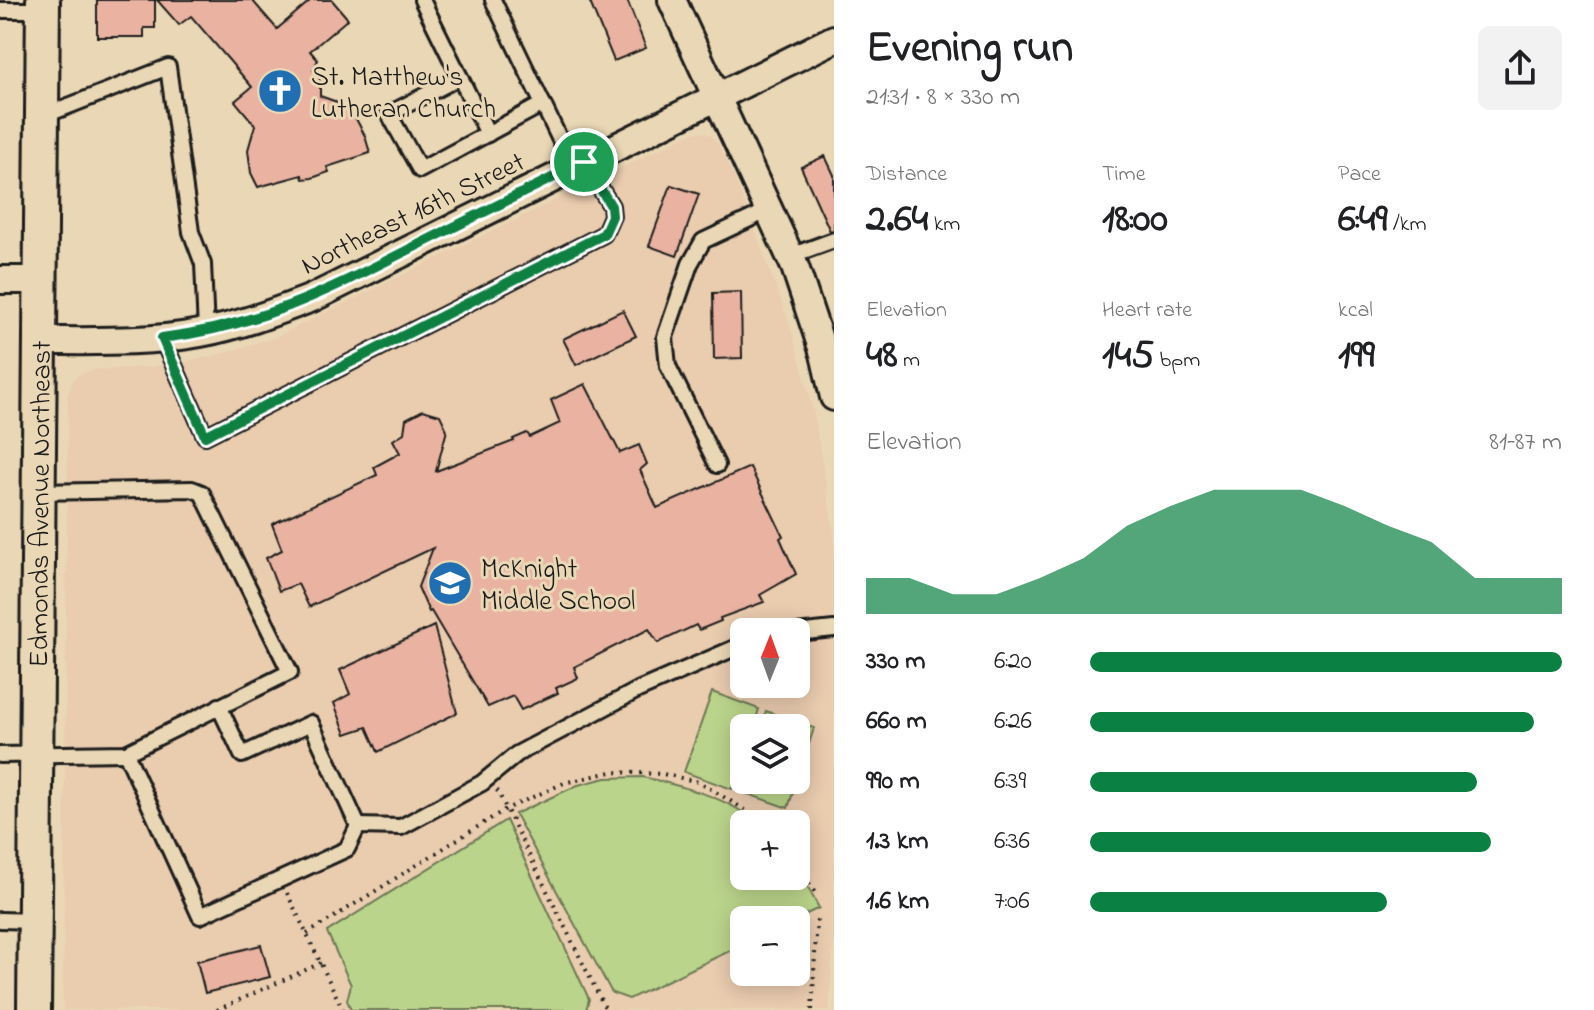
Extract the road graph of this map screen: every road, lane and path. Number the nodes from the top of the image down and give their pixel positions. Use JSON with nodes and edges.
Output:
{"nodes":[{"id":1,"x":422,"y":0,"type":"edge"},
{"id":2,"x":493,"y":0,"type":"edge"},
{"id":3,"x":672,"y":0,"type":"edge"},
{"id":4,"x":43,"y":5,"type":"edge"},
{"id":5,"x":0,"y":10,"type":"edge"},
{"id":6,"x":834,"y":39,"type":"edge"},
{"id":7,"x":460,"y":77,"type":"junction"},
{"id":8,"x":717,"y":95,"type":"junction"},
{"id":9,"x":543,"y":104,"type":"junction"},
{"id":10,"x":43,"y":116,"type":"junction"},
{"id":11,"x":488,"y":134,"type":"junction"},
{"id":12,"x":579,"y":165,"type":"junction"},
{"id":13,"x":769,"y":210,"type":"junction"},
{"id":14,"x":834,"y":240,"type":"edge"},
{"id":15,"x":790,"y":256,"type":"junction"},
{"id":16,"x":0,"y":280,"type":"edge"},
{"id":17,"x":41,"y":280,"type":"junction"},
{"id":18,"x":206,"y":331,"type":"junction"},
{"id":19,"x":162,"y":338,"type":"junction"},
{"id":20,"x":40,"y":341,"type":"junction"},
{"id":21,"x":834,"y":397,"type":"edge"},
{"id":22,"x":717,"y":465,"type":"dead end"},
{"id":23,"x":39,"y":492,"type":"junction"},
{"id":24,"x":834,"y":629,"type":"edge"},
{"id":25,"x":810,"y":632,"type":"edge"},
{"id":26,"x":730,"y":650,"type":"edge"},
{"id":27,"x":219,"y":706,"type":"junction"},
{"id":28,"x":126,"y":753,"type":"junction"},
{"id":29,"x":37,"y":754,"type":"junction"},
{"id":30,"x":0,"y":755,"type":"edge"},
{"id":31,"x":490,"y":776,"type":"junction"},
{"id":32,"x":506,"y":809,"type":"junction"},
{"id":33,"x":745,"y":810,"type":"edge"},
{"id":34,"x":358,"y":826,"type":"junction"},
{"id":35,"x":280,"y":879,"type":"junction"},
{"id":36,"x":810,"y":885,"type":"edge"},
{"id":37,"x":816,"y":894,"type":"dead end"},
{"id":38,"x":817,"y":917,"type":"dead end"},
{"id":39,"x":0,"y":920,"type":"edge"},
{"id":40,"x":35,"y":921,"type":"junction"},
{"id":41,"x":307,"y":934,"type":"junction"},
{"id":42,"x":321,"y":963,"type":"junction"},
{"id":43,"x":34,"y":1010,"type":"edge"},
{"id":44,"x":217,"y":1010,"type":"edge"},
{"id":45,"x":343,"y":1010,"type":"edge"},
{"id":46,"x":606,"y":1010,"type":"edge"},
{"id":47,"x":812,"y":1010,"type":"edge"}],
"edges":[{"from":1,"to":7,"type":"lane"},
{"from":2,"to":9,"type":"lane"},
{"from":3,"to":8,"type":"street"},
{"from":4,"to":5,"type":"lane"},
{"from":4,"to":10,"type":"street","name":"Edmonds Avenue Northeast"},
{"from":6,"to":8,"type":"street","name":"Northeast 16th Street"},
{"from":7,"to":11,"type":"lane"},
{"from":7,"to":11,"type":"lane"},
{"from":8,"to":12,"type":"street","name":"Northeast 16th Street"},
{"from":8,"to":13,"type":"street"},
{"from":9,"to":11,"type":"lane"},
{"from":9,"to":12,"type":"lane"},
{"from":10,"to":17,"type":"street","name":"Edmonds Avenue Northeast"},
{"from":10,"to":18,"type":"lane"},
{"from":12,"to":18,"type":"street","name":"Northeast 16th Street"},
{"from":12,"to":19,"type":"lane"},
{"from":13,"to":15,"type":"street"},
{"from":13,"to":22,"type":"lane"},
{"from":14,"to":15,"type":"lane"},
{"from":15,"to":21,"type":"street"},
{"from":16,"to":17,"type":"street"},
{"from":17,"to":20,"type":"street","name":"Edmonds Avenue Northeast"},
{"from":18,"to":19,"type":"street","name":"Northeast 16th Street"},
{"from":19,"to":20,"type":"street","name":"Northeast 16th Street"},
{"from":20,"to":23,"type":"street","name":"Edmonds Avenue Northeast"},
{"from":23,"to":27,"type":"lane"},
{"from":23,"to":29,"type":"street","name":"Edmonds Avenue Northeast"},
{"from":24,"to":25,"type":"lane"},
{"from":26,"to":31,"type":"lane"},
{"from":27,"to":28,"type":"lane"},
{"from":27,"to":34,"type":"lane"},
{"from":28,"to":29,"type":"lane"},
{"from":28,"to":35,"type":"lane"},
{"from":29,"to":30,"type":"lane"},
{"from":29,"to":40,"type":"street","name":"Edmonds Avenue Northeast"},
{"from":31,"to":32,"type":"path"},
{"from":31,"to":34,"type":"lane"},
{"from":32,"to":33,"type":"path"},
{"from":32,"to":41,"type":"path"},
{"from":32,"to":46,"type":"path"},
{"from":34,"to":35,"type":"lane"},
{"from":35,"to":41,"type":"path"},
{"from":36,"to":37,"type":"path"},
{"from":38,"to":47,"type":"path"},
{"from":39,"to":40,"type":"lane"},
{"from":40,"to":43,"type":"street","name":"Edmonds Avenue Northeast"},
{"from":41,"to":42,"type":"path"},
{"from":42,"to":44,"type":"path"},
{"from":42,"to":45,"type":"path"}]}
